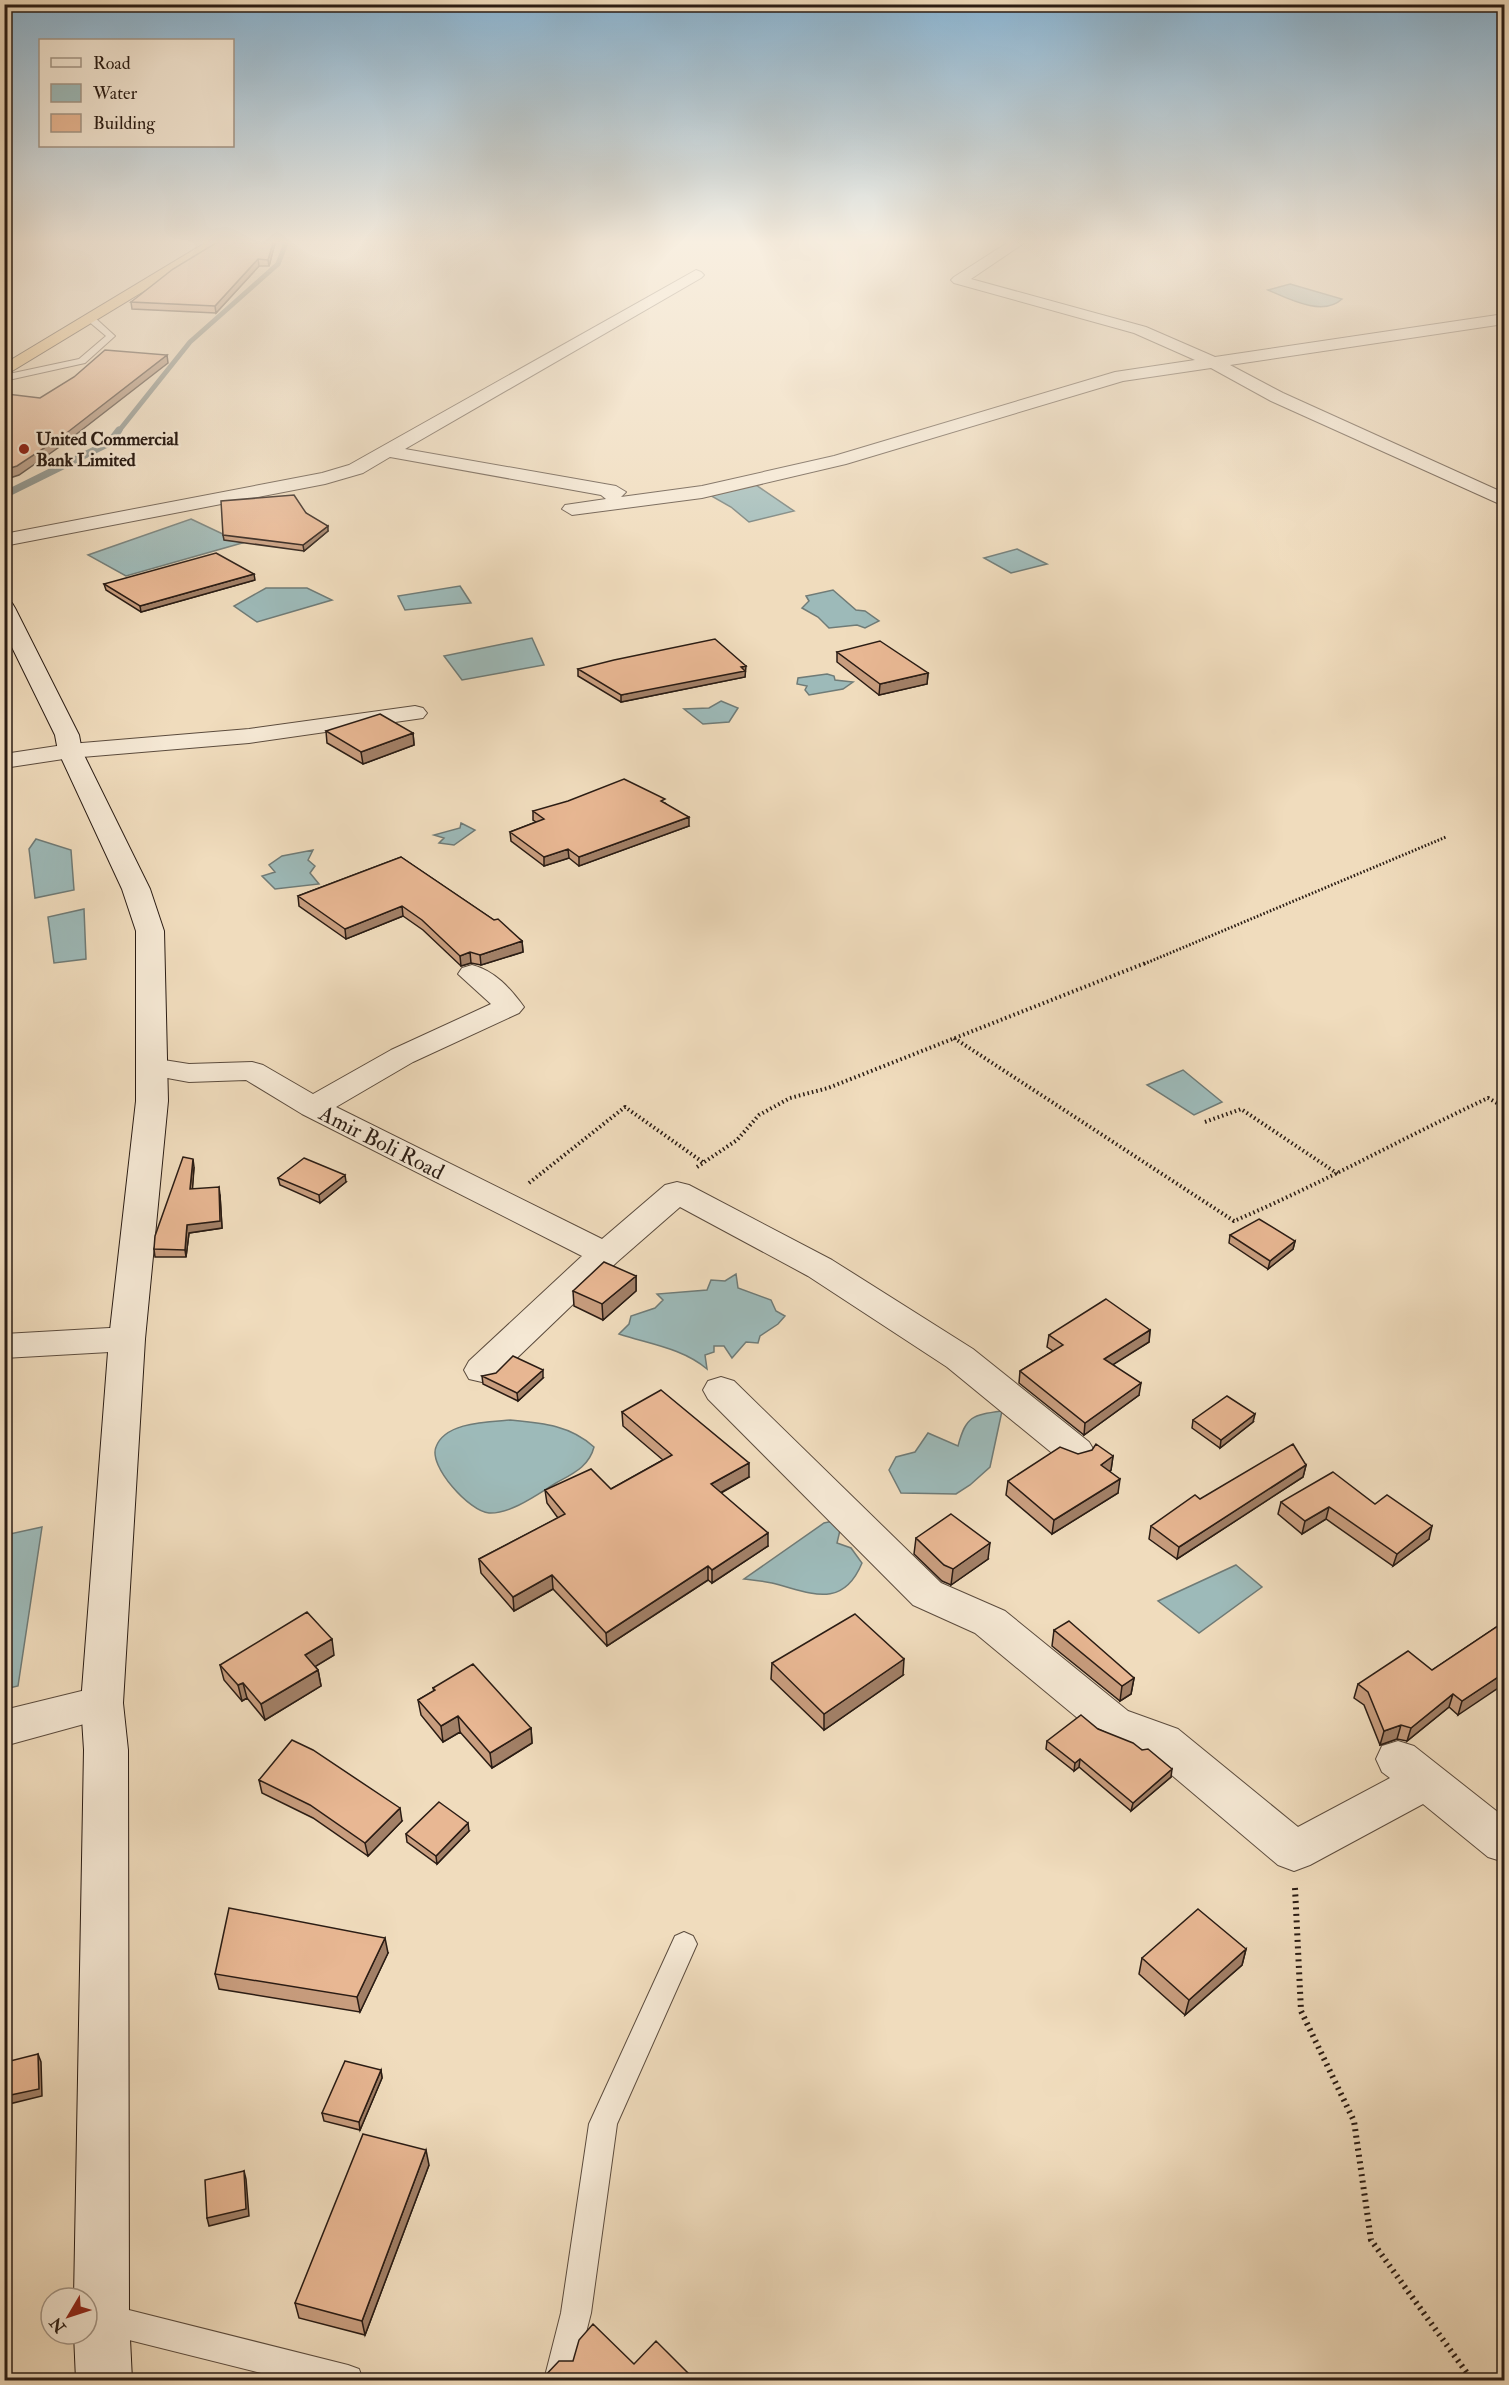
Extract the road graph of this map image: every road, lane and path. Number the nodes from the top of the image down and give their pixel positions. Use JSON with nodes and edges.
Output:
{"nodes":[{"id":1,"x":31,"y":354,"type":"edge"},
{"id":2,"x":89,"y":354,"type":"edge"},
{"id":3,"x":556,"y":354,"type":"edge"},
{"id":4,"x":1195,"y":354,"type":"edge"},
{"id":5,"x":1265,"y":354,"type":"edge"},
{"id":6,"x":1213,"y":362,"type":"junction"},
{"id":7,"x":4,"y":371,"type":"edge"},
{"id":8,"x":4,"y":378,"type":"edge"},
{"id":9,"x":385,"y":451,"type":"junction"},
{"id":10,"x":1504,"y":500,"type":"edge"},
{"id":11,"x":4,"y":540,"type":"edge"},
{"id":12,"x":4,"y":609,"type":"edge"},
{"id":13,"x":415,"y":713,"type":"dead end"},
{"id":14,"x":70,"y":751,"type":"junction"},
{"id":15,"x":4,"y":761,"type":"edge"},
{"id":16,"x":1446,"y":837,"type":"dead end"},
{"id":17,"x":472,"y":974,"type":"dead end"},
{"id":18,"x":954,"y":1037,"type":"junction"},
{"id":19,"x":151,"y":1067,"type":"junction"},
{"id":20,"x":313,"y":1107,"type":"junction"},
{"id":21,"x":1504,"y":1107,"type":"edge"},
{"id":22,"x":1205,"y":1122,"type":"dead end"},
{"id":23,"x":704,"y":1163,"type":"junction"},
{"id":24,"x":1338,"y":1174,"type":"junction"},
{"id":25,"x":677,"y":1192,"type":"junction"},
{"id":26,"x":503,"y":1204,"type":"junction"},
{"id":27,"x":605,"y":1254,"type":"junction"},
{"id":28,"x":127,"y":1339,"type":"junction"},
{"id":29,"x":4,"y":1346,"type":"edge"},
{"id":30,"x":482,"y":1370,"type":"dead end"},
{"id":31,"x":721,"y":1390,"type":"dead end"},
{"id":32,"x":1076,"y":1452,"type":"edge"},
{"id":33,"x":102,"y":1703,"type":"junction"},
{"id":34,"x":4,"y":1728,"type":"edge"},
{"id":35,"x":1504,"y":1843,"type":"edge"},
{"id":36,"x":1294,"y":1851,"type":"junction"},
{"id":37,"x":684,"y":1944,"type":"dead end"},
{"id":38,"x":101,"y":2318,"type":"junction"},
{"id":39,"x":104,"y":2380,"type":"edge"},
{"id":40,"x":348,"y":2380,"type":"edge"},
{"id":41,"x":559,"y":2380,"type":"edge"},
{"id":42,"x":1472,"y":2380,"type":"edge"}],
"edges":[{"from":1,"to":7,"type":"highway"},
{"from":2,"to":8,"type":"lane"},
{"from":3,"to":9,"type":"street"},
{"from":4,"to":6,"type":"street"},
{"from":5,"to":6,"type":"street"},
{"from":6,"to":9,"type":"street"},
{"from":6,"to":10,"type":"street"},
{"from":9,"to":11,"type":"street"},
{"from":12,"to":14,"type":"street"},
{"from":13,"to":14,"type":"street"},
{"from":14,"to":15,"type":"street"},
{"from":14,"to":19,"type":"street"},
{"from":16,"to":18,"type":"path"},
{"from":17,"to":20,"type":"street"},
{"from":18,"to":23,"type":"path"},
{"from":18,"to":24,"type":"path"},
{"from":19,"to":20,"type":"street","name":"Amir Boli Road"},
{"from":19,"to":28,"type":"street"},
{"from":20,"to":26,"type":"street","name":"Amir Boli Road"},
{"from":21,"to":24,"type":"path"},
{"from":22,"to":24,"type":"path"},
{"from":23,"to":25,"type":"path"},
{"from":23,"to":26,"type":"path"},
{"from":25,"to":27,"type":"street"},
{"from":25,"to":32,"type":"street"},
{"from":26,"to":27,"type":"street","name":"Amir Boli Road"},
{"from":27,"to":30,"type":"street"},
{"from":28,"to":29,"type":"street"},
{"from":28,"to":33,"type":"street"},
{"from":31,"to":36,"type":"street"},
{"from":33,"to":34,"type":"street"},
{"from":33,"to":38,"type":"street"},
{"from":35,"to":36,"type":"street"},
{"from":36,"to":42,"type":"path"},
{"from":37,"to":41,"type":"lane"},
{"from":38,"to":39,"type":"street"},
{"from":38,"to":40,"type":"lane"}]}
